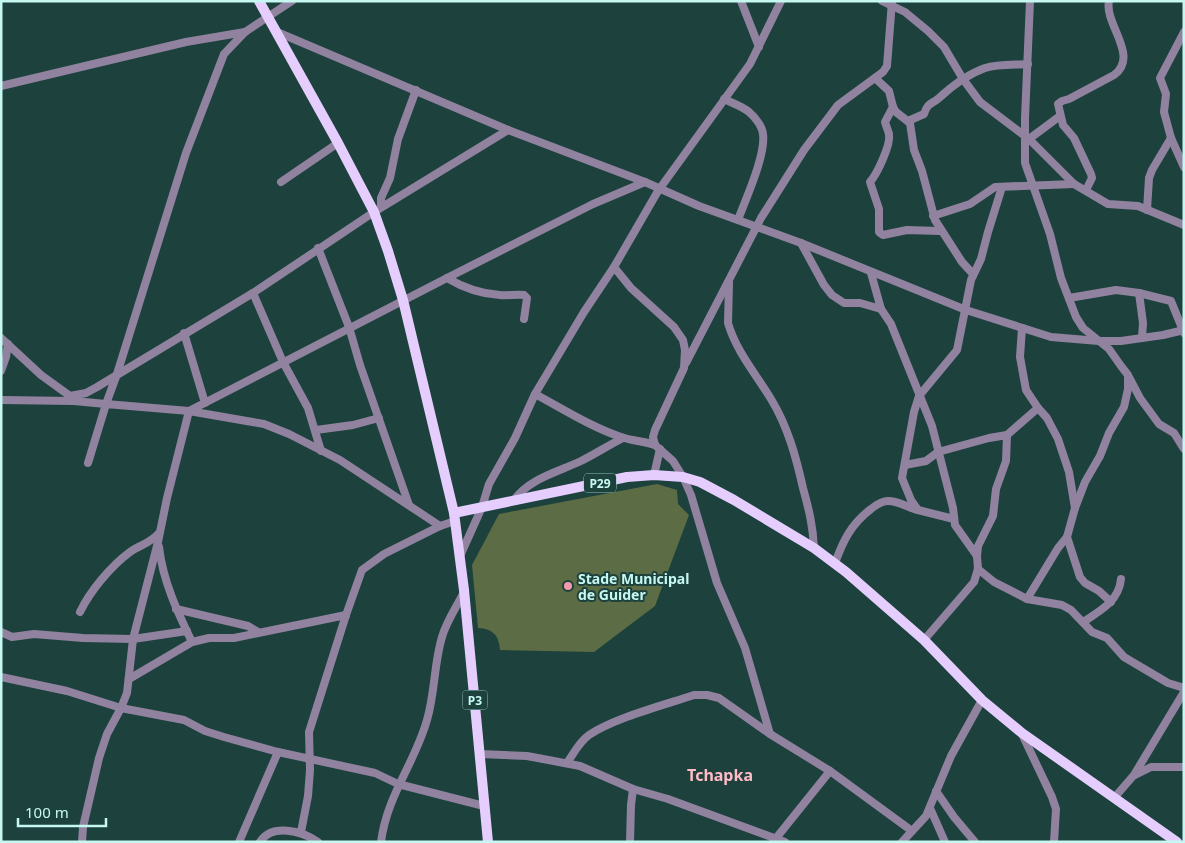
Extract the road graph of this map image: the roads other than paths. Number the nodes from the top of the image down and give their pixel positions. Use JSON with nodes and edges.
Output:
{"nodes":[{"id":1,"x":259,"y":1,"type":"edge"},
{"id":2,"x":292,"y":1,"type":"edge"},
{"id":3,"x":741,"y":1,"type":"edge"},
{"id":4,"x":781,"y":1,"type":"edge"},
{"id":5,"x":882,"y":1,"type":"edge"},
{"id":6,"x":1030,"y":1,"type":"edge"},
{"id":7,"x":1109,"y":1,"type":"edge"},
{"id":8,"x":892,"y":4,"type":"edge"},
{"id":9,"x":268,"y":17,"type":"junction"},
{"id":10,"x":245,"y":32,"type":"junction"},
{"id":11,"x":277,"y":32,"type":"junction"},
{"id":12,"x":1184,"y":32,"type":"edge"},
{"id":13,"x":1181,"y":42,"type":"edge"},
{"id":14,"x":759,"y":47,"type":"junction"},
{"id":15,"x":1028,"y":64,"type":"junction"},
{"id":16,"x":874,"y":78,"type":"junction"},
{"id":17,"x":963,"y":79,"type":"junction"},
{"id":18,"x":1,"y":86,"type":"edge"},
{"id":19,"x":416,"y":90,"type":"junction"},
{"id":20,"x":724,"y":99,"type":"junction"},
{"id":21,"x":893,"y":107,"type":"junction"},
{"id":22,"x":1060,"y":116,"type":"junction"},
{"id":23,"x":908,"y":121,"type":"junction"},
{"id":24,"x":508,"y":130,"type":"junction"},
{"id":25,"x":1027,"y":138,"type":"junction"},
{"id":26,"x":1171,"y":138,"type":"junction"},
{"id":27,"x":338,"y":143,"type":"junction"},
{"id":28,"x":1183,"y":166,"type":"edge"},
{"id":29,"x":281,"y":182,"type":"dead end"},
{"id":30,"x":645,"y":182,"type":"junction"},
{"id":31,"x":1074,"y":184,"type":"junction"},
{"id":32,"x":1033,"y":186,"type":"junction"},
{"id":33,"x":1002,"y":187,"type":"junction"},
{"id":34,"x":660,"y":188,"type":"junction"},
{"id":35,"x":1086,"y":190,"type":"junction"},
{"id":36,"x":378,"y":209,"type":"junction"},
{"id":37,"x":1147,"y":210,"type":"junction"},
{"id":38,"x":933,"y":216,"type":"junction"},
{"id":39,"x":738,"y":220,"type":"junction"},
{"id":40,"x":1184,"y":225,"type":"edge"},
{"id":41,"x":756,"y":226,"type":"junction"},
{"id":42,"x":940,"y":231,"type":"junction"},
{"id":43,"x":801,"y":243,"type":"junction"},
{"id":44,"x":318,"y":248,"type":"junction"},
{"id":45,"x":614,"y":267,"type":"junction"},
{"id":46,"x":871,"y":273,"type":"junction"},
{"id":47,"x":973,"y":274,"type":"junction"},
{"id":48,"x":447,"y":278,"type":"junction"},
{"id":49,"x":730,"y":279,"type":"junction"},
{"id":50,"x":253,"y":292,"type":"junction"},
{"id":51,"x":1139,"y":293,"type":"junction"},
{"id":52,"x":1069,"y":298,"type":"junction"},
{"id":53,"x":403,"y":300,"type":"junction"},
{"id":54,"x":881,"y":309,"type":"junction"},
{"id":55,"x":966,"y":310,"type":"junction"},
{"id":56,"x":524,"y":319,"type":"dead end"},
{"id":57,"x":349,"y":328,"type":"junction"},
{"id":58,"x":1022,"y":328,"type":"junction"},
{"id":59,"x":1183,"y":331,"type":"edge"},
{"id":60,"x":184,"y":333,"type":"junction"},
{"id":61,"x":1,"y":338,"type":"edge"},
{"id":62,"x":1142,"y":338,"type":"junction"},
{"id":63,"x":1099,"y":341,"type":"junction"},
{"id":64,"x":8,"y":344,"type":"junction"},
{"id":65,"x":283,"y":362,"type":"junction"},
{"id":66,"x":684,"y":368,"type":"junction"},
{"id":67,"x":1,"y":371,"type":"edge"},
{"id":68,"x":117,"y":374,"type":"junction"},
{"id":69,"x":1128,"y":375,"type":"junction"},
{"id":70,"x":535,"y":394,"type":"junction"},
{"id":71,"x":919,"y":396,"type":"junction"},
{"id":72,"x":72,"y":398,"type":"junction"},
{"id":73,"x":1,"y":400,"type":"edge"},
{"id":74,"x":205,"y":403,"type":"junction"},
{"id":75,"x":106,"y":404,"type":"junction"},
{"id":76,"x":1038,"y":408,"type":"junction"},
{"id":77,"x":189,"y":411,"type":"junction"},
{"id":78,"x":379,"y":418,"type":"junction"},
{"id":79,"x":316,"y":430,"type":"junction"},
{"id":80,"x":1007,"y":435,"type":"junction"},
{"id":81,"x":623,"y":438,"type":"junction"},
{"id":82,"x":657,"y":447,"type":"junction"},
{"id":83,"x":1184,"y":449,"type":"edge"},
{"id":84,"x":321,"y":451,"type":"junction"},
{"id":85,"x":938,"y":452,"type":"junction"},
{"id":86,"x":88,"y":463,"type":"dead end"},
{"id":87,"x":905,"y":465,"type":"junction"},
{"id":88,"x":654,"y":475,"type":"junction"},
{"id":89,"x":683,"y":477,"type":"junction"},
{"id":90,"x":514,"y":500,"type":"junction"},
{"id":91,"x":410,"y":506,"type":"junction"},
{"id":92,"x":482,"y":507,"type":"junction"},
{"id":93,"x":1075,"y":508,"type":"junction"},
{"id":94,"x":918,"y":510,"type":"junction"},
{"id":95,"x":454,"y":517,"type":"junction"},
{"id":96,"x":954,"y":519,"type":"junction"},
{"id":97,"x":440,"y":526,"type":"junction"},
{"id":98,"x":160,"y":531,"type":"junction"},
{"id":99,"x":1067,"y":537,"type":"junction"},
{"id":100,"x":158,"y":542,"type":"junction"},
{"id":101,"x":814,"y":548,"type":"junction"},
{"id":102,"x":977,"y":556,"type":"junction"},
{"id":103,"x":459,"y":559,"type":"junction"},
{"id":104,"x":835,"y":563,"type":"junction"},
{"id":105,"x":978,"y":570,"type":"junction"},
{"id":106,"x":1121,"y":579,"type":"dead end"},
{"id":107,"x":464,"y":590,"type":"junction"},
{"id":108,"x":1027,"y":599,"type":"junction"},
{"id":109,"x":1111,"y":602,"type":"junction"},
{"id":110,"x":176,"y":609,"type":"junction"},
{"id":111,"x":80,"y":612,"type":"dead end"},
{"id":112,"x":346,"y":615,"type":"junction"},
{"id":113,"x":1083,"y":622,"type":"junction"},
{"id":114,"x":187,"y":630,"type":"junction"},
{"id":115,"x":1,"y":632,"type":"edge"},
{"id":116,"x":258,"y":632,"type":"junction"},
{"id":117,"x":133,"y":639,"type":"junction"},
{"id":118,"x":924,"y":640,"type":"junction"},
{"id":119,"x":192,"y":642,"type":"junction"},
{"id":120,"x":1,"y":677,"type":"edge"},
{"id":121,"x":129,"y":679,"type":"junction"},
{"id":122,"x":1184,"y":688,"type":"edge"},
{"id":123,"x":1184,"y":692,"type":"edge"},
{"id":124,"x":982,"y":700,"type":"junction"},
{"id":125,"x":121,"y":708,"type":"junction"},
{"id":126,"x":1022,"y":733,"type":"junction"},
{"id":127,"x":770,"y":734,"type":"junction"},
{"id":128,"x":278,"y":752,"type":"junction"},
{"id":129,"x":480,"y":754,"type":"junction"},
{"id":130,"x":310,"y":757,"type":"junction"},
{"id":131,"x":568,"y":763,"type":"junction"},
{"id":132,"x":1184,"y":767,"type":"edge"},
{"id":133,"x":830,"y":771,"type":"junction"},
{"id":134,"x":1134,"y":776,"type":"junction"},
{"id":135,"x":398,"y":784,"type":"junction"},
{"id":136,"x":633,"y":790,"type":"junction"},
{"id":137,"x":936,"y":791,"type":"junction"},
{"id":138,"x":1114,"y":798,"type":"junction"},
{"id":139,"x":484,"y":806,"type":"junction"},
{"id":140,"x":930,"y":808,"type":"junction"},
{"id":141,"x":912,"y":831,"type":"junction"},
{"id":142,"x":301,"y":832,"type":"junction"},
{"id":143,"x":774,"y":840,"type":"edge"},
{"id":144,"x":630,"y":841,"type":"edge"},
{"id":145,"x":82,"y":842,"type":"edge"},
{"id":146,"x":239,"y":842,"type":"edge"},
{"id":147,"x":260,"y":842,"type":"edge"},
{"id":148,"x":318,"y":842,"type":"edge"},
{"id":149,"x":381,"y":842,"type":"edge"},
{"id":150,"x":488,"y":842,"type":"edge"},
{"id":151,"x":785,"y":842,"type":"edge"},
{"id":152,"x":902,"y":842,"type":"edge"},
{"id":153,"x":945,"y":842,"type":"edge"},
{"id":154,"x":976,"y":842,"type":"edge"},
{"id":155,"x":1054,"y":842,"type":"edge"},
{"id":156,"x":1177,"y":842,"type":"edge"}],
"edges":[{"from":1,"to":9,"type":"main road"},
{"from":2,"to":9,"type":"street"},
{"from":3,"to":14,"type":"street"},
{"from":4,"to":14,"type":"street"},
{"from":5,"to":8,"type":"street"},
{"from":6,"to":15,"type":"street"},
{"from":7,"to":22,"type":"street"},
{"from":8,"to":16,"type":"street"},
{"from":8,"to":17,"type":"street"},
{"from":9,"to":10,"type":"street"},
{"from":9,"to":11,"type":"main road"},
{"from":10,"to":18,"type":"street"},
{"from":10,"to":68,"type":"street"},
{"from":11,"to":19,"type":"street"},
{"from":11,"to":27,"type":"main road"},
{"from":12,"to":13,"type":"street"},
{"from":13,"to":26,"type":"street"},
{"from":14,"to":20,"type":"street"},
{"from":15,"to":17,"type":"street"},
{"from":15,"to":25,"type":"street"},
{"from":16,"to":21,"type":"street"},
{"from":16,"to":41,"type":"street"},
{"from":17,"to":23,"type":"street"},
{"from":17,"to":25,"type":"street"},
{"from":19,"to":24,"type":"street"},
{"from":19,"to":36,"type":"street"},
{"from":20,"to":34,"type":"street"},
{"from":20,"to":39,"type":"street"},
{"from":21,"to":23,"type":"street"},
{"from":21,"to":42,"type":"street"},
{"from":22,"to":25,"type":"street"},
{"from":22,"to":35,"type":"street"},
{"from":23,"to":38,"type":"street"},
{"from":24,"to":30,"type":"street"},
{"from":24,"to":36,"type":"street"},
{"from":25,"to":31,"type":"street"},
{"from":25,"to":32,"type":"street"},
{"from":26,"to":28,"type":"street"},
{"from":26,"to":37,"type":"street"},
{"from":27,"to":29,"type":"street"},
{"from":27,"to":36,"type":"main road"},
{"from":30,"to":34,"type":"street"},
{"from":30,"to":48,"type":"street"},
{"from":31,"to":32,"type":"street"},
{"from":31,"to":35,"type":"street"},
{"from":32,"to":33,"type":"street"},
{"from":32,"to":52,"type":"street"},
{"from":33,"to":38,"type":"street"},
{"from":33,"to":47,"type":"street"},
{"from":34,"to":39,"type":"street"},
{"from":34,"to":45,"type":"street"},
{"from":35,"to":37,"type":"street"},
{"from":36,"to":44,"type":"street"},
{"from":36,"to":53,"type":"main road"},
{"from":37,"to":40,"type":"street"},
{"from":38,"to":42,"type":"street"},
{"from":39,"to":41,"type":"street"},
{"from":41,"to":43,"type":"street"},
{"from":41,"to":49,"type":"street"},
{"from":42,"to":47,"type":"street"},
{"from":43,"to":46,"type":"street"},
{"from":43,"to":54,"type":"street"},
{"from":44,"to":50,"type":"street"},
{"from":44,"to":57,"type":"street"},
{"from":45,"to":66,"type":"street"},
{"from":45,"to":70,"type":"street"},
{"from":46,"to":54,"type":"street"},
{"from":46,"to":55,"type":"street"},
{"from":47,"to":55,"type":"street"},
{"from":48,"to":53,"type":"street"},
{"from":48,"to":56,"type":"street"},
{"from":49,"to":66,"type":"street"},
{"from":49,"to":101,"type":"street"},
{"from":50,"to":60,"type":"street"},
{"from":50,"to":65,"type":"street"},
{"from":51,"to":52,"type":"street"},
{"from":51,"to":59,"type":"street"},
{"from":51,"to":62,"type":"street"},
{"from":52,"to":63,"type":"street"},
{"from":53,"to":57,"type":"street"},
{"from":53,"to":95,"type":"main road"},
{"from":54,"to":71,"type":"street"},
{"from":55,"to":58,"type":"street"},
{"from":55,"to":71,"type":"street"},
{"from":57,"to":65,"type":"street"},
{"from":57,"to":78,"type":"street"},
{"from":58,"to":63,"type":"street"},
{"from":58,"to":76,"type":"street"},
{"from":59,"to":62,"type":"street"},
{"from":60,"to":68,"type":"street"},
{"from":60,"to":74,"type":"street"},
{"from":61,"to":64,"type":"street"},
{"from":62,"to":63,"type":"street"},
{"from":63,"to":69,"type":"street"},
{"from":64,"to":67,"type":"street"},
{"from":64,"to":72,"type":"street"},
{"from":65,"to":74,"type":"street"},
{"from":65,"to":79,"type":"street"},
{"from":66,"to":82,"type":"street"},
{"from":68,"to":72,"type":"street"},
{"from":68,"to":75,"type":"street"},
{"from":69,"to":83,"type":"street"},
{"from":69,"to":93,"type":"street"},
{"from":70,"to":81,"type":"street"},
{"from":70,"to":92,"type":"street"},
{"from":71,"to":85,"type":"street"},
{"from":71,"to":87,"type":"street"},
{"from":72,"to":73,"type":"street"},
{"from":72,"to":75,"type":"street"},
{"from":74,"to":77,"type":"street"},
{"from":75,"to":77,"type":"street"},
{"from":75,"to":86,"type":"street"},
{"from":76,"to":80,"type":"street"},
{"from":76,"to":93,"type":"street"},
{"from":77,"to":84,"type":"street"},
{"from":77,"to":98,"type":"street"},
{"from":78,"to":79,"type":"street"},
{"from":78,"to":91,"type":"street"},
{"from":79,"to":84,"type":"street"},
{"from":80,"to":85,"type":"street"},
{"from":80,"to":102,"type":"street"},
{"from":81,"to":82,"type":"street"},
{"from":81,"to":90,"type":"street"},
{"from":82,"to":88,"type":"street"},
{"from":82,"to":89,"type":"street"},
{"from":84,"to":91,"type":"street"},
{"from":85,"to":87,"type":"street"},
{"from":85,"to":96,"type":"street"},
{"from":87,"to":94,"type":"street"},
{"from":88,"to":89,"type":"main road","number":"P29"},
{"from":88,"to":90,"type":"main road","number":"P29"},
{"from":89,"to":101,"type":"main road","number":"P29"},
{"from":89,"to":127,"type":"street"},
{"from":90,"to":92,"type":"main road","number":"P29"},
{"from":91,"to":97,"type":"street"},
{"from":92,"to":95,"type":"main road","number":"P29"},
{"from":92,"to":103,"type":"street"},
{"from":93,"to":99,"type":"street"},
{"from":94,"to":96,"type":"street"},
{"from":94,"to":104,"type":"street"},
{"from":95,"to":97,"type":"street"},
{"from":95,"to":103,"type":"main road","number":"P3"},
{"from":96,"to":102,"type":"street"},
{"from":97,"to":112,"type":"street"},
{"from":98,"to":100,"type":"street"},
{"from":98,"to":111,"type":"street"},
{"from":99,"to":108,"type":"street"},
{"from":99,"to":109,"type":"street"},
{"from":100,"to":110,"type":"street"},
{"from":100,"to":117,"type":"street"},
{"from":101,"to":104,"type":"main road","number":"P29"},
{"from":102,"to":105,"type":"street"},
{"from":103,"to":107,"type":"main road","number":"P3"},
{"from":104,"to":118,"type":"main road","number":"P29"},
{"from":105,"to":108,"type":"street"},
{"from":105,"to":118,"type":"street"},
{"from":106,"to":109,"type":"street"},
{"from":107,"to":129,"type":"main road","number":"P3"},
{"from":107,"to":135,"type":"street"},
{"from":108,"to":113,"type":"street"},
{"from":109,"to":113,"type":"street"},
{"from":110,"to":114,"type":"street"},
{"from":110,"to":116,"type":"street"},
{"from":112,"to":116,"type":"street"},
{"from":112,"to":130,"type":"street"},
{"from":113,"to":122,"type":"street"},
{"from":114,"to":117,"type":"street"},
{"from":114,"to":119,"type":"street"},
{"from":115,"to":117,"type":"street"},
{"from":116,"to":119,"type":"street"},
{"from":117,"to":121,"type":"street"},
{"from":118,"to":124,"type":"main road","number":"P29"},
{"from":119,"to":121,"type":"street"},
{"from":120,"to":125,"type":"street"},
{"from":121,"to":125,"type":"street"},
{"from":123,"to":134,"type":"street"},
{"from":124,"to":126,"type":"main road","number":"P29"},
{"from":124,"to":137,"type":"street"},
{"from":125,"to":128,"type":"street"},
{"from":125,"to":145,"type":"street"},
{"from":126,"to":138,"type":"main road","number":"P29"},
{"from":126,"to":155,"type":"street"},
{"from":127,"to":131,"type":"street"},
{"from":127,"to":133,"type":"street"},
{"from":128,"to":130,"type":"street"},
{"from":128,"to":146,"type":"street"},
{"from":129,"to":131,"type":"street"},
{"from":129,"to":139,"type":"main road","number":"P3"},
{"from":130,"to":135,"type":"street"},
{"from":130,"to":142,"type":"street"},
{"from":131,"to":136,"type":"street"},
{"from":132,"to":134,"type":"street"},
{"from":133,"to":141,"type":"street"},
{"from":133,"to":143,"type":"street"},
{"from":134,"to":138,"type":"street"},
{"from":135,"to":139,"type":"street"},
{"from":135,"to":149,"type":"street"},
{"from":136,"to":143,"type":"street"},
{"from":136,"to":144,"type":"street"},
{"from":137,"to":140,"type":"street"},
{"from":137,"to":154,"type":"street"},
{"from":138,"to":156,"type":"main road","number":"P29"},
{"from":139,"to":150,"type":"main road","number":"P3"},
{"from":140,"to":141,"type":"street"},
{"from":140,"to":153,"type":"street"},
{"from":141,"to":152,"type":"street"},
{"from":142,"to":147,"type":"street"},
{"from":142,"to":148,"type":"street"},
{"from":143,"to":151,"type":"street"}]}
